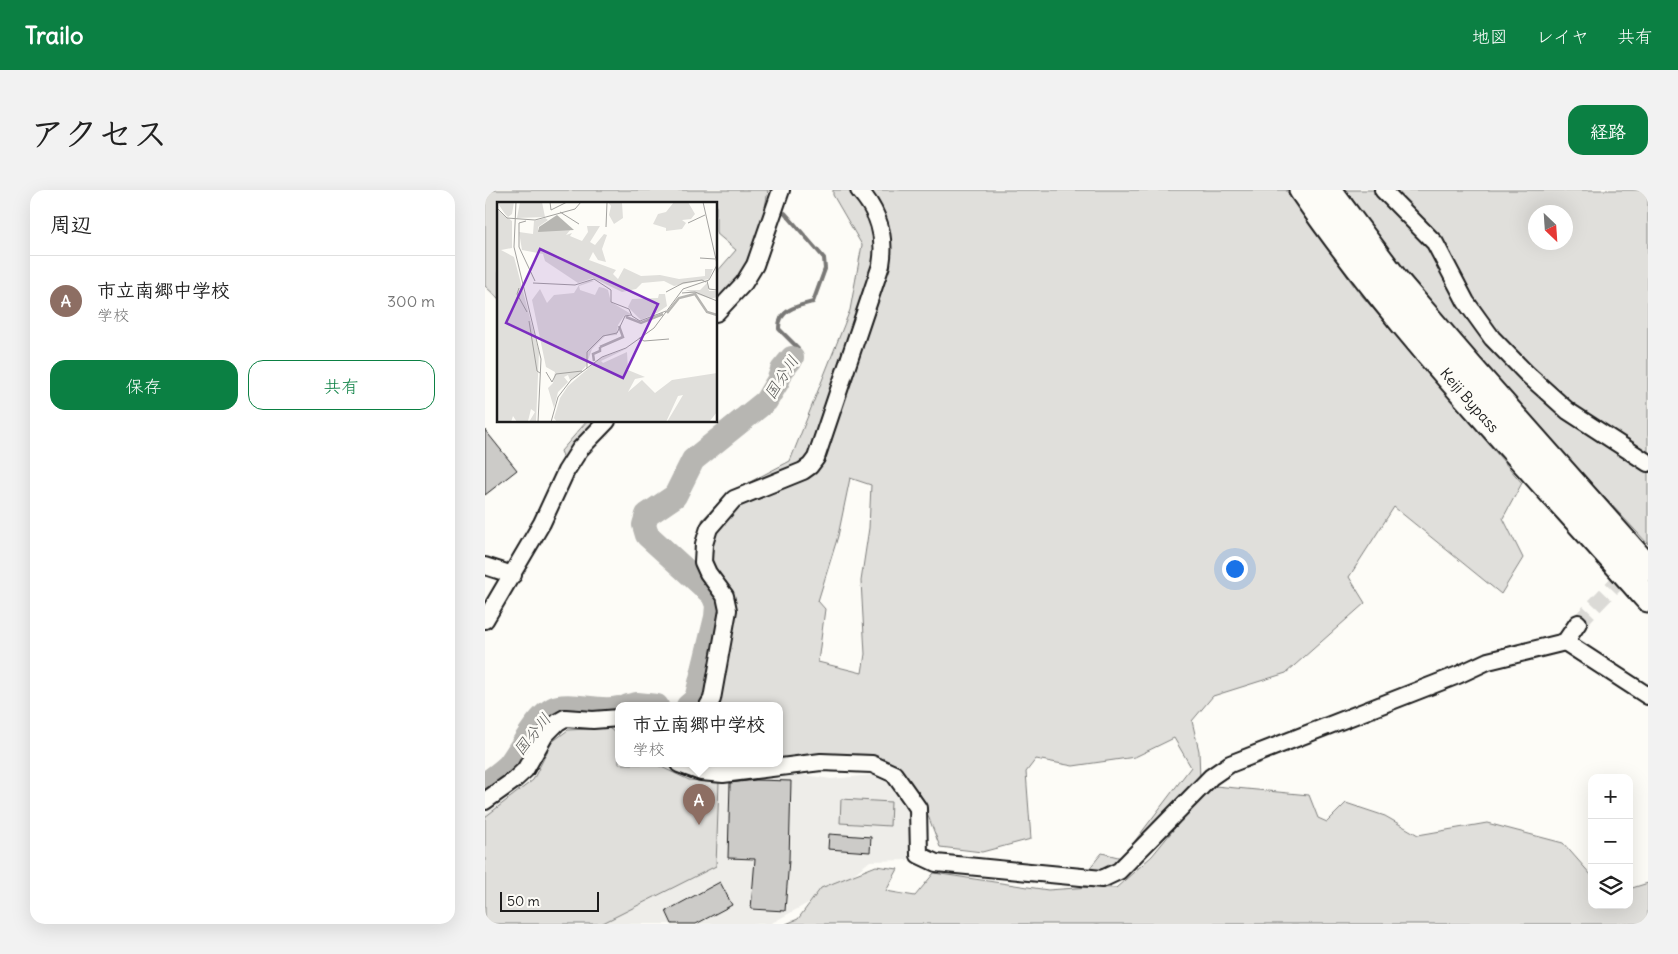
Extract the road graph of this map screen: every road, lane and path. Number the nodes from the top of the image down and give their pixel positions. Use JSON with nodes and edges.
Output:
{"nodes":[{"id":1,"x":781,"y":190,"type":"edge"},
{"id":2,"x":859,"y":190,"type":"edge"},
{"id":3,"x":1302,"y":190,"type":"edge"},
{"id":4,"x":1328,"y":190,"type":"edge"},
{"id":5,"x":1383,"y":190,"type":"edge"},
{"id":6,"x":717,"y":312,"type":"edge"},
{"id":7,"x":606,"y":422,"type":"edge"},
{"id":8,"x":1648,"y":464,"type":"edge"},
{"id":9,"x":485,"y":566,"type":"edge"},
{"id":10,"x":1648,"y":568,"type":"edge"},
{"id":11,"x":513,"y":576,"type":"junction"},
{"id":12,"x":1648,"y":600,"type":"edge"},
{"id":13,"x":485,"y":620,"type":"edge"},
{"id":14,"x":1578,"y":623,"type":"tunnel mouth"},
{"id":15,"x":1565,"y":642,"type":"junction"},
{"id":16,"x":1648,"y":696,"type":"edge"},
{"id":17,"x":710,"y":702,"type":"edge"},
{"id":18,"x":615,"y":718,"type":"edge"},
{"id":19,"x":687,"y":767,"type":"edge"},
{"id":20,"x":780,"y":767,"type":"edge"},
{"id":21,"x":783,"y":767,"type":"edge"},
{"id":22,"x":485,"y":801,"type":"edge"}],
"edges":[{"from":1,"to":6,"type":"street"},
{"from":2,"to":17,"type":"street"},
{"from":3,"to":12,"type":"highway","name":"Keiji Bypass"},
{"from":4,"to":10,"type":"highway","name":"Keiji Bypass"},
{"from":5,"to":8,"type":"street"},
{"from":7,"to":11,"type":"street"},
{"from":9,"to":11,"type":"street"},
{"from":11,"to":13,"type":"street"},
{"from":14,"to":15,"type":"street"},
{"from":15,"to":16,"type":"street"},
{"from":15,"to":21,"type":"street"},
{"from":18,"to":22,"type":"street"},
{"from":19,"to":20,"type":"street"}]}
